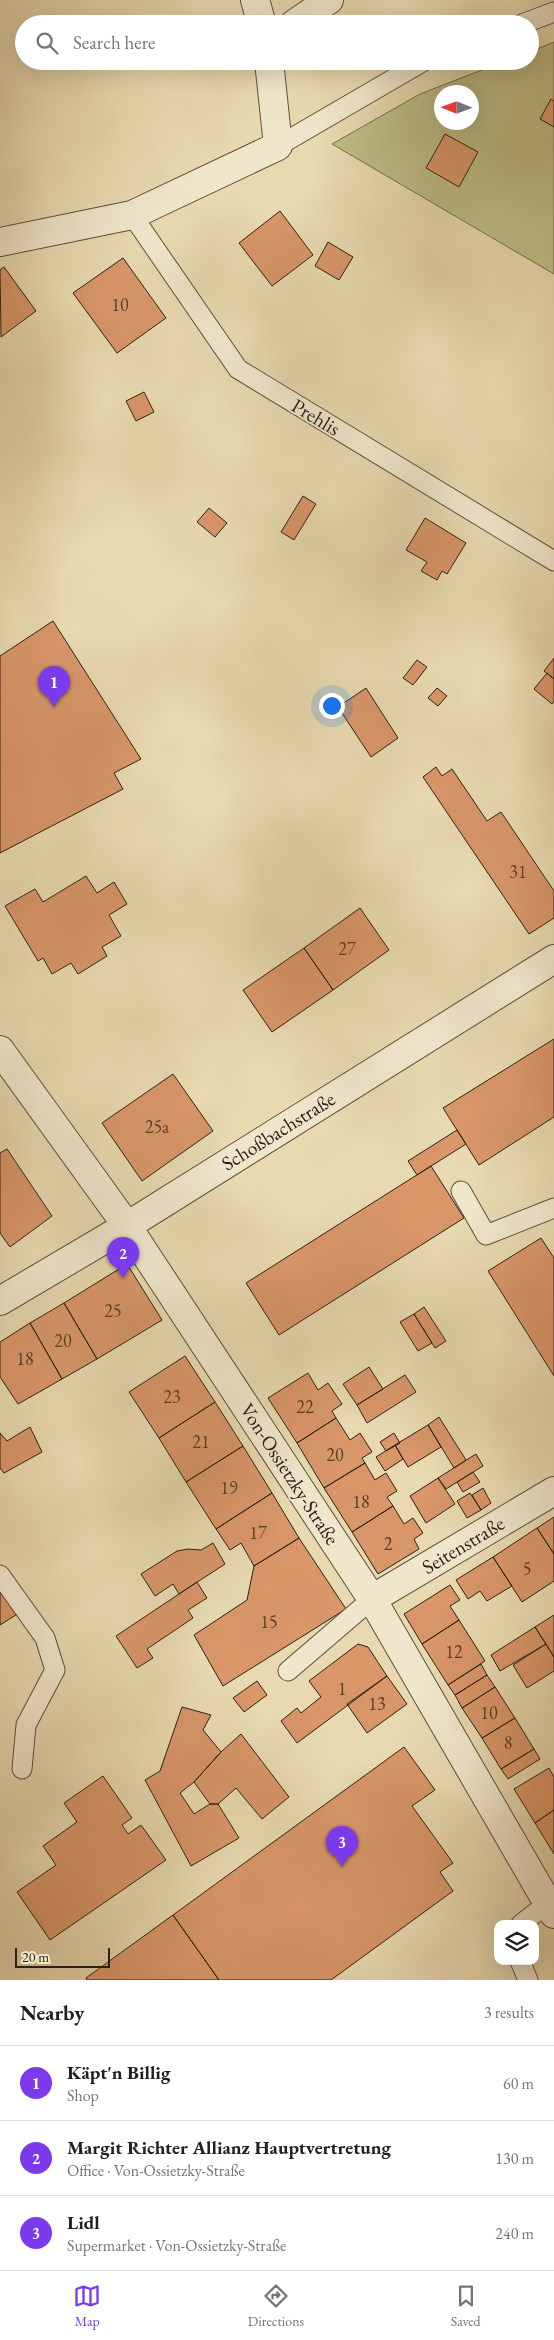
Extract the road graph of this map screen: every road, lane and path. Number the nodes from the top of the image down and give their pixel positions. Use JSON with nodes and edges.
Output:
{"nodes":[{"id":1,"x":255,"y":0,"type":"edge"},
{"id":2,"x":329,"y":0,"type":"edge"},
{"id":3,"x":554,"y":12,"type":"edge"},
{"id":4,"x":259,"y":15,"type":"edge"},
{"id":5,"x":307,"y":15,"type":"edge"},
{"id":6,"x":539,"y":18,"type":"edge"},
{"id":7,"x":270,"y":70,"type":"edge"},
{"id":8,"x":409,"y":70,"type":"edge"},
{"id":9,"x":278,"y":146,"type":"junction"},
{"id":10,"x":132,"y":215,"type":"junction"},
{"id":11,"x":0,"y":242,"type":"edge"},
{"id":12,"x":554,"y":562,"type":"edge"},
{"id":13,"x":554,"y":959,"type":"edge"},
{"id":14,"x":0,"y":1050,"type":"edge"},
{"id":15,"x":461,"y":1191,"type":"dead end"},
{"id":16,"x":554,"y":1208,"type":"edge"},
{"id":17,"x":127,"y":1226,"type":"junction"},
{"id":18,"x":0,"y":1301,"type":"edge"},
{"id":19,"x":554,"y":1491,"type":"edge"},
{"id":20,"x":0,"y":1575,"type":"edge"},
{"id":21,"x":372,"y":1599,"type":"junction"},
{"id":22,"x":288,"y":1671,"type":"dead end"},
{"id":23,"x":22,"y":1769,"type":"dead end"},
{"id":24,"x":550,"y":1909,"type":"edge"},
{"id":25,"x":529,"y":1920,"type":"edge"},
{"id":26,"x":522,"y":1965,"type":"edge"},
{"id":27,"x":528,"y":1980,"type":"edge"}],
"edges":[{"from":1,"to":4,"type":"street"},
{"from":2,"to":5,"type":"street"},
{"from":3,"to":6,"type":"lane"},
{"from":7,"to":9,"type":"street"},
{"from":8,"to":9,"type":"lane"},
{"from":9,"to":10,"type":"street"},
{"from":10,"to":11,"type":"street"},
{"from":10,"to":12,"type":"lane","name":"Prehlis"},
{"from":13,"to":17,"type":"street","name":"Schoßbachstraße"},
{"from":14,"to":17,"type":"street","name":"Von-Ossietzky-Straße"},
{"from":15,"to":16,"type":"lane"},
{"from":17,"to":18,"type":"street","name":"Schoßbachstraße"},
{"from":17,"to":21,"type":"street","name":"Von-Ossietzky-Straße"},
{"from":19,"to":21,"type":"street","name":"Seitenstraße"},
{"from":20,"to":23,"type":"lane"},
{"from":21,"to":22,"type":"lane"},
{"from":21,"to":24,"type":"street","name":"Von-Ossietzky-Straße"},
{"from":24,"to":25,"type":"lane"},
{"from":26,"to":27,"type":"lane"}]}
